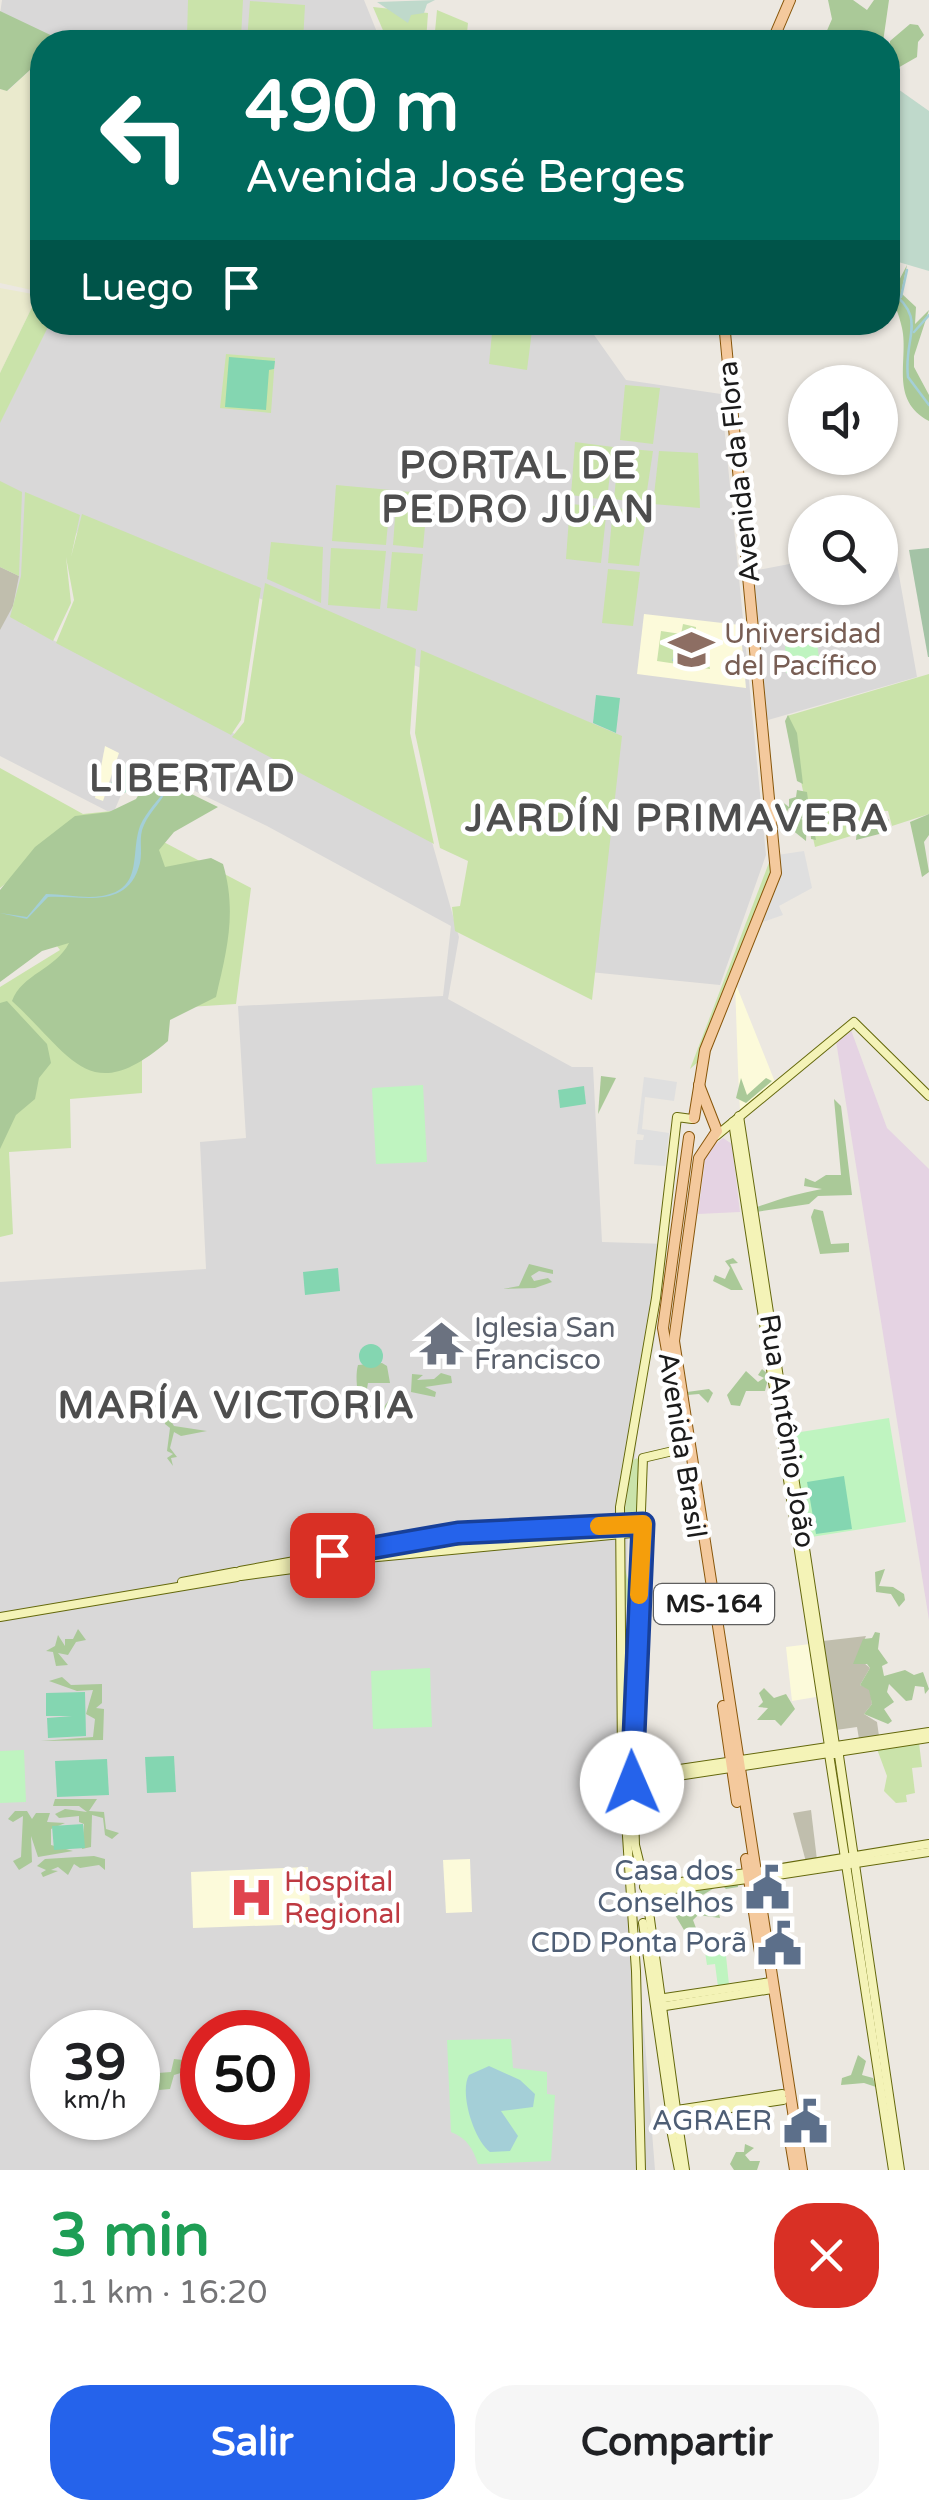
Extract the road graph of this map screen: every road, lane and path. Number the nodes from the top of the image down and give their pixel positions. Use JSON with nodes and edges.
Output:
{"nodes":[{"id":1,"x":790,"y":0,"type":"edge"},
{"id":2,"x":777,"y":30,"type":"edge"},
{"id":3,"x":725,"y":335,"type":"edge"},
{"id":4,"x":699,"y":1086,"type":"junction"},
{"id":5,"x":929,"y":1096,"type":"edge"},
{"id":6,"x":693,"y":1118,"type":"junction"},
{"id":7,"x":711,"y":1119,"type":"junction"},
{"id":8,"x":736,"y":1120,"type":"junction"},
{"id":9,"x":675,"y":1135,"type":"junction"},
{"id":10,"x":716,"y":1136,"type":"junction"},
{"id":11,"x":689,"y":1137,"type":"junction"},
{"id":12,"x":706,"y":1144,"type":"junction"},
{"id":13,"x":668,"y":1286,"type":"junction"},
{"id":14,"x":656,"y":1298,"type":"junction"},
{"id":15,"x":687,"y":1448,"type":"junction"},
{"id":16,"x":643,"y":1528,"type":"junction"},
{"id":17,"x":620,"y":1529,"type":"junction"},
{"id":18,"x":365,"y":1554,"type":"junction"},
{"id":19,"x":0,"y":1617,"type":"edge"},
{"id":20,"x":929,"y":1735,"type":"edge"},
{"id":21,"x":832,"y":1750,"type":"junction"},
{"id":22,"x":735,"y":1764,"type":"junction"},
{"id":23,"x":632,"y":1779,"type":"junction"},
{"id":24,"x":929,"y":1844,"type":"edge"},
{"id":25,"x":929,"y":1852,"type":"edge"},
{"id":26,"x":848,"y":1860,"type":"junction"},
{"id":27,"x":752,"y":1875,"type":"junction"},
{"id":28,"x":642,"y":1889,"type":"junction"},
{"id":29,"x":769,"y":1986,"type":"junction"},
{"id":30,"x":657,"y":2003,"type":"junction"},
{"id":31,"x":785,"y":2097,"type":"junction"},
{"id":32,"x":675,"y":2113,"type":"junction"},
{"id":33,"x":641,"y":2166,"type":"edge"},
{"id":34,"x":682,"y":2170,"type":"edge"},
{"id":35,"x":798,"y":2170,"type":"edge"},
{"id":36,"x":896,"y":2170,"type":"edge"}],
"edges":[{"from":1,"to":2,"type":"main road"},
{"from":3,"to":4,"type":"main road","name":"Avenida da Flora","number":"MS-164"},
{"from":4,"to":6,"type":"main road","name":"Avenida da Flora","number":"MS-164"},
{"from":4,"to":7,"type":"main road"},
{"from":5,"to":8,"type":"main road"},
{"from":6,"to":7,"type":"main road"},
{"from":6,"to":9,"type":"main road"},
{"from":6,"to":11,"type":"main road","number":"MS-164"},
{"from":7,"to":8,"type":"main road"},
{"from":7,"to":10,"type":"main road"},
{"from":8,"to":10,"type":"main road"},
{"from":8,"to":21,"type":"main road","name":"Rua Antônio João"},
{"from":9,"to":11,"type":"main road"},
{"from":9,"to":14,"type":"main road"},
{"from":10,"to":12,"type":"main road"},
{"from":11,"to":12,"type":"main road"},
{"from":11,"to":13,"type":"main road","name":"Avenida Brasil","number":"MS-164"},
{"from":12,"to":15,"type":"main road","name":"Avenida Brasil","number":"MS-164"},
{"from":13,"to":14,"type":"main road"},
{"from":13,"to":15,"type":"main road","name":"Avenida Brasil","number":"MS-164"},
{"from":14,"to":17,"type":"main road"},
{"from":15,"to":16,"type":"main road"},
{"from":15,"to":22,"type":"main road","name":"Avenida Brasil","number":"MS-164"},
{"from":16,"to":17,"type":"main road"},
{"from":16,"to":23,"type":"main road"},
{"from":17,"to":18,"type":"main road"},
{"from":17,"to":18,"type":"main road"},
{"from":17,"to":33,"type":"main road"},
{"from":18,"to":19,"type":"main road"},
{"from":20,"to":21,"type":"main road"},
{"from":21,"to":22,"type":"main road"},
{"from":21,"to":26,"type":"main road","name":"Rua Antônio João"},
{"from":22,"to":23,"type":"main road"},
{"from":22,"to":27,"type":"main road","name":"Avenida Brasil","number":"MS-164"},
{"from":23,"to":28,"type":"main road"},
{"from":24,"to":26,"type":"main road"},
{"from":25,"to":26,"type":"main road"},
{"from":26,"to":27,"type":"main road"},
{"from":26,"to":36,"type":"main road","name":"Rua Antônio João"},
{"from":27,"to":28,"type":"main road"},
{"from":27,"to":29,"type":"main road","name":"Avenida Brasil","number":"MS-164"},
{"from":28,"to":30,"type":"main road"},
{"from":29,"to":30,"type":"main road"},
{"from":29,"to":31,"type":"main road","name":"Avenida Brasil","number":"MS-164"},
{"from":30,"to":32,"type":"main road"},
{"from":31,"to":32,"type":"main road"},
{"from":31,"to":35,"type":"main road","name":"Avenida Brasil","number":"MS-164"},
{"from":32,"to":34,"type":"main road"},
{"from":32,"to":34,"type":"main road"}]}
